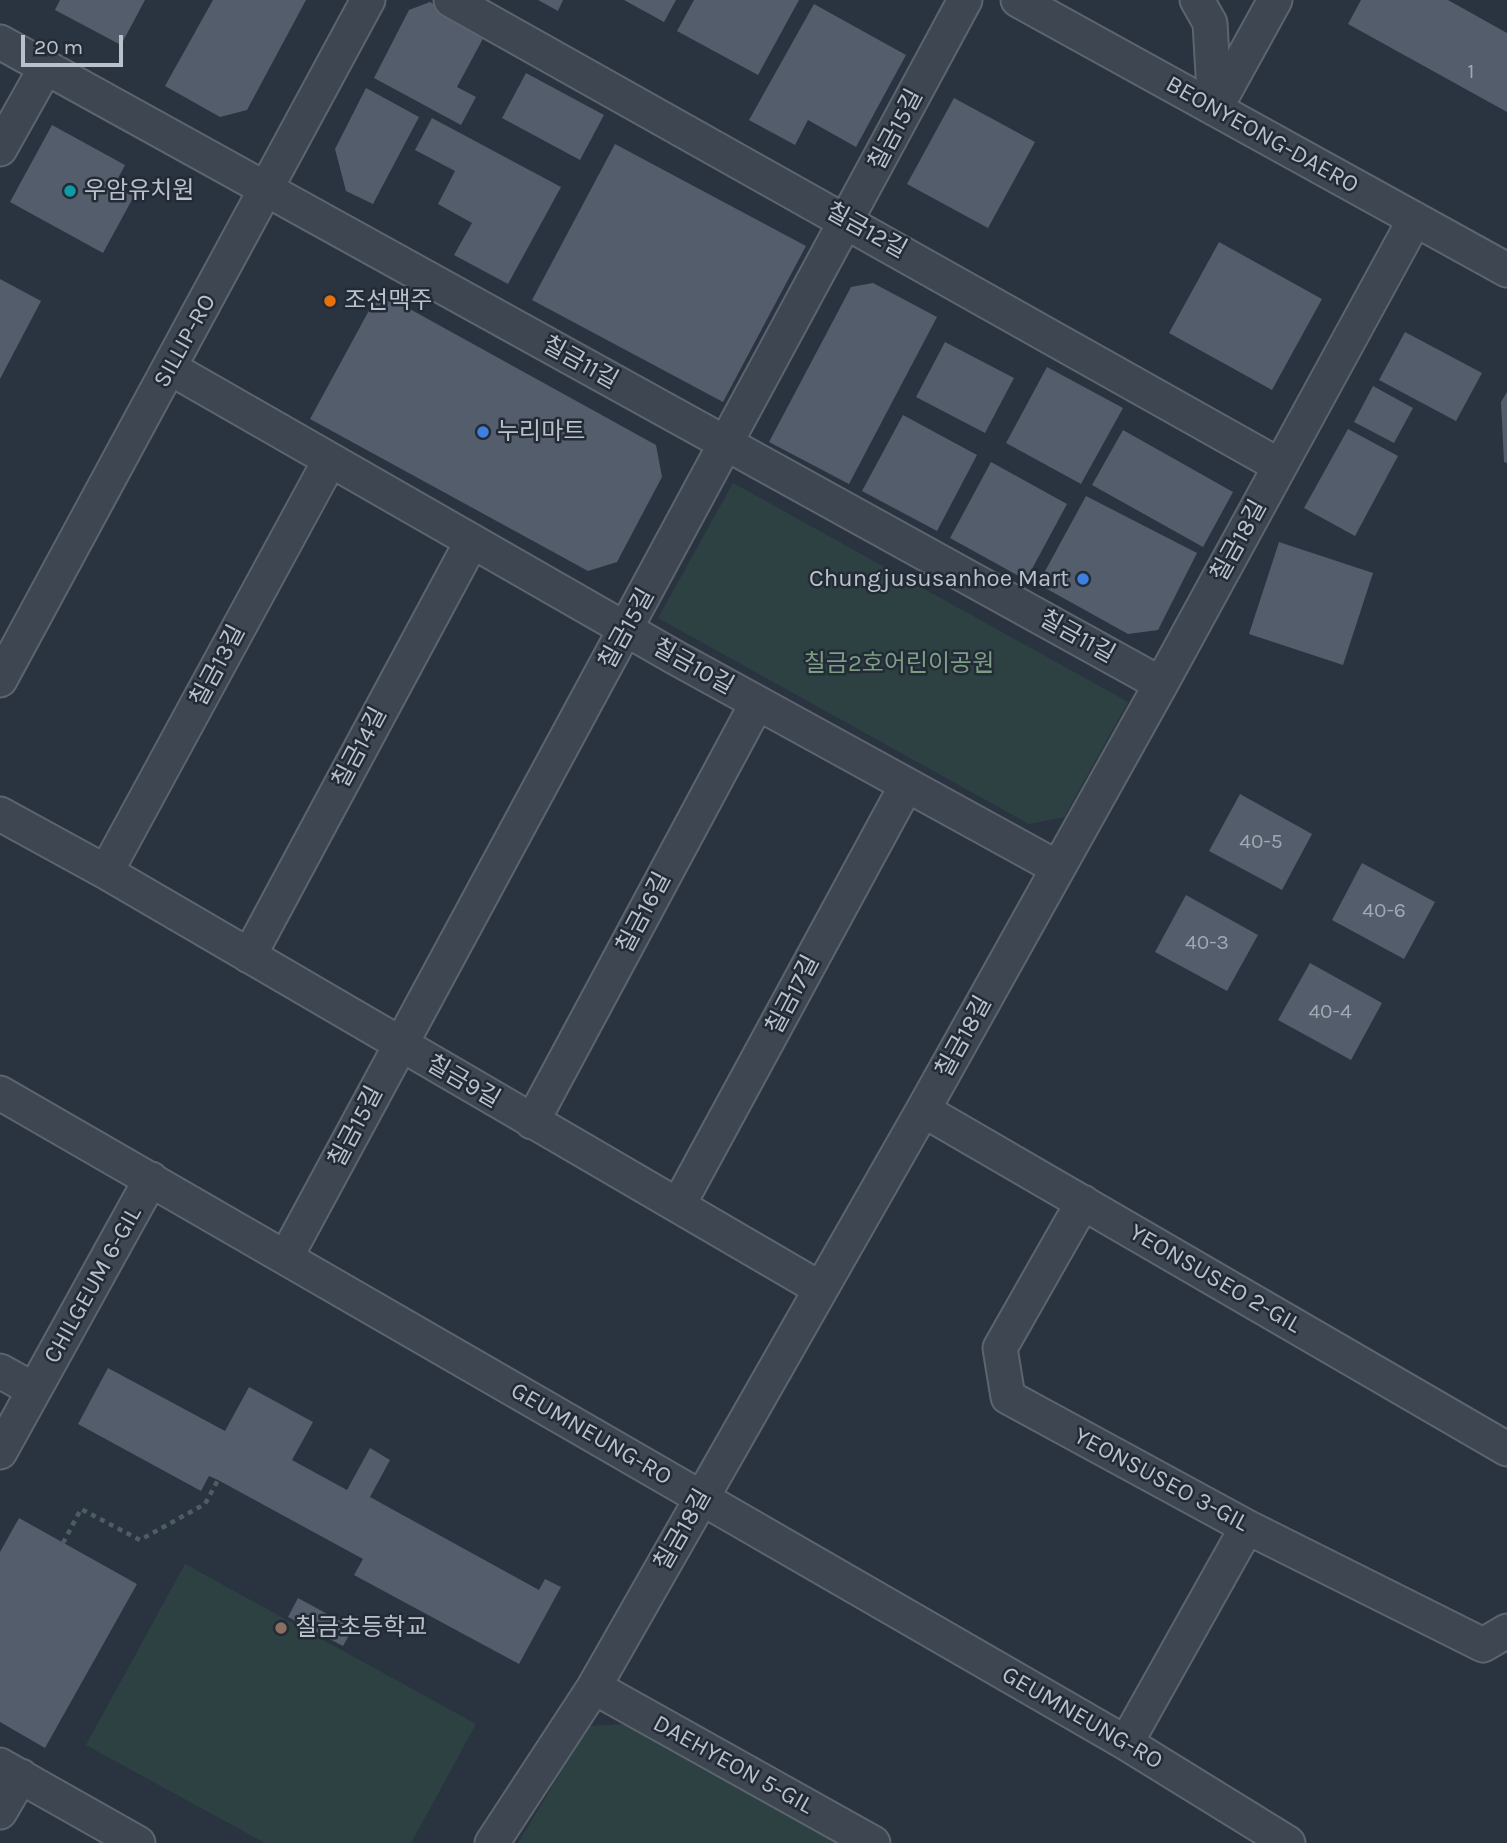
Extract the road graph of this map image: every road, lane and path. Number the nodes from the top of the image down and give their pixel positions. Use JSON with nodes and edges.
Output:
{"nodes":[{"id":1,"x":368,"y":0,"type":"edge"},
{"id":2,"x":451,"y":0,"type":"edge"},
{"id":3,"x":965,"y":0,"type":"edge"},
{"id":4,"x":1018,"y":0,"type":"edge"},
{"id":5,"x":1197,"y":0,"type":"edge"},
{"id":6,"x":1275,"y":0,"type":"edge"},
{"id":7,"x":0,"y":42,"type":"edge"},
{"id":8,"x":46,"y":67,"type":"junction"},
{"id":9,"x":1215,"y":109,"type":"junction"},
{"id":10,"x":2,"y":143,"type":"edge"},
{"id":11,"x":267,"y":191,"type":"junction"},
{"id":12,"x":1415,"y":219,"type":"junction"},
{"id":13,"x":847,"y":220,"type":"junction"},
{"id":14,"x":1507,"y":270,"type":"edge"},
{"id":15,"x":170,"y":368,"type":"junction"},
{"id":16,"x":727,"y":444,"type":"junction"},
{"id":17,"x":330,"y":460,"type":"junction"},
{"id":18,"x":1280,"y":466,"type":"junction"},
{"id":19,"x":472,"y":541,"type":"junction"},
{"id":20,"x":626,"y":629,"type":"junction"},
{"id":21,"x":0,"y":680,"type":"edge"},
{"id":22,"x":1161,"y":684,"type":"junction"},
{"id":23,"x":757,"y":703,"type":"junction"},
{"id":24,"x":906,"y":786,"type":"junction"},
{"id":25,"x":0,"y":814,"type":"edge"},
{"id":26,"x":1058,"y":868,"type":"junction"},
{"id":27,"x":106,"y":872,"type":"junction"},
{"id":28,"x":248,"y":956,"type":"junction"},
{"id":29,"x":399,"y":1045,"type":"junction"},
{"id":30,"x":0,"y":1093,"type":"edge"},
{"id":31,"x":923,"y":1110,"type":"junction"},
{"id":32,"x":532,"y":1122,"type":"junction"},
{"id":33,"x":151,"y":1179,"type":"junction"},
{"id":34,"x":1083,"y":1202,"type":"junction"},
{"id":35,"x":679,"y":1204,"type":"junction"},
{"id":36,"x":286,"y":1257,"type":"junction"},
{"id":37,"x":821,"y":1289,"type":"junction"},
{"id":38,"x":0,"y":1371,"type":"edge"},
{"id":39,"x":34,"y":1390,"type":"junction"},
{"id":40,"x":1507,"y":1449,"type":"edge"},
{"id":41,"x":0,"y":1452,"type":"edge"},
{"id":42,"x":218,"y":1480,"type":"dead end"},
{"id":43,"x":701,"y":1498,"type":"junction"},
{"id":44,"x":1247,"y":1527,"type":"junction"},
{"id":45,"x":63,"y":1543,"type":"dead end"},
{"id":46,"x":1507,"y":1631,"type":"edge"},
{"id":47,"x":594,"y":1687,"type":"junction"},
{"id":48,"x":1126,"y":1743,"type":"junction"},
{"id":49,"x":10,"y":1771,"type":"edge"},
{"id":50,"x":0,"y":1812,"type":"edge"},
{"id":51,"x":138,"y":1843,"type":"edge"},
{"id":52,"x":492,"y":1843,"type":"edge"},
{"id":53,"x":873,"y":1843,"type":"edge"},
{"id":54,"x":1288,"y":1843,"type":"edge"}],
"edges":[{"from":1,"to":11,"type":"street","name":"SILLIP-RO"},
{"from":2,"to":13,"type":"street","name":"칠금12길"},
{"from":3,"to":13,"type":"street","name":"칠금15길"},
{"from":4,"to":9,"type":"street","name":"BEONYEONG-DAERO"},
{"from":5,"to":9,"type":"street"},
{"from":6,"to":9,"type":"street"},
{"from":7,"to":8,"type":"street","name":"칠금11길"},
{"from":8,"to":10,"type":"street"},
{"from":8,"to":11,"type":"street","name":"칠금11길"},
{"from":9,"to":12,"type":"street","name":"BEONYEONG-DAERO"},
{"from":11,"to":15,"type":"street","name":"SILLIP-RO"},
{"from":11,"to":16,"type":"street","name":"칠금11길"},
{"from":12,"to":14,"type":"street","name":"BEONYEONG-DAERO"},
{"from":12,"to":18,"type":"street","name":"칠금18길"},
{"from":13,"to":16,"type":"street","name":"칠금15길"},
{"from":13,"to":18,"type":"street","name":"칠금12길"},
{"from":15,"to":17,"type":"street","name":"칠금10길"},
{"from":15,"to":21,"type":"street","name":"SILLIP-RO"},
{"from":16,"to":20,"type":"street","name":"칠금15길"},
{"from":16,"to":22,"type":"street","name":"칠금11길"},
{"from":17,"to":19,"type":"street","name":"칠금10길"},
{"from":17,"to":27,"type":"street","name":"칠금13길"},
{"from":18,"to":22,"type":"street","name":"칠금18길"},
{"from":19,"to":20,"type":"street","name":"칠금10길"},
{"from":19,"to":28,"type":"street","name":"칠금14길"},
{"from":20,"to":23,"type":"street","name":"칠금10길"},
{"from":20,"to":29,"type":"street","name":"칠금15길"},
{"from":22,"to":26,"type":"street","name":"칠금18길"},
{"from":23,"to":24,"type":"street","name":"칠금10길"},
{"from":23,"to":32,"type":"street","name":"칠금16길"},
{"from":24,"to":26,"type":"street","name":"칠금10길"},
{"from":24,"to":35,"type":"street","name":"칠금17길"},
{"from":25,"to":27,"type":"street","name":"칠금9길"},
{"from":26,"to":31,"type":"street","name":"칠금18길"},
{"from":27,"to":28,"type":"street","name":"칠금9길"},
{"from":28,"to":29,"type":"street","name":"칠금9길"},
{"from":29,"to":32,"type":"street","name":"칠금9길"},
{"from":29,"to":36,"type":"street","name":"칠금15길"},
{"from":30,"to":33,"type":"street","name":"GEUMNEUNG-RO"},
{"from":31,"to":34,"type":"street","name":"YEONSUSEO 2-GIL"},
{"from":31,"to":37,"type":"street","name":"칠금18길"},
{"from":32,"to":35,"type":"street","name":"칠금9길"},
{"from":33,"to":36,"type":"street","name":"GEUMNEUNG-RO"},
{"from":33,"to":39,"type":"street","name":"CHILGEUM 6-GIL"},
{"from":34,"to":40,"type":"street","name":"YEONSUSEO 2-GIL"},
{"from":34,"to":44,"type":"street","name":"YEONSUSEO 3-GIL"},
{"from":35,"to":37,"type":"street","name":"칠금9길"},
{"from":36,"to":43,"type":"street","name":"GEUMNEUNG-RO"},
{"from":37,"to":43,"type":"street","name":"칠금18길"},
{"from":38,"to":39,"type":"street","name":"CHILGEUM 6-GIL"},
{"from":39,"to":41,"type":"street","name":"CHILGEUM 6-GIL"},
{"from":42,"to":45,"type":"path"},
{"from":43,"to":47,"type":"street","name":"칠금18길"},
{"from":43,"to":48,"type":"street","name":"GEUMNEUNG-RO"},
{"from":44,"to":46,"type":"street","name":"YEONSUSEO 3-GIL"},
{"from":44,"to":48,"type":"street"},
{"from":47,"to":52,"type":"street","name":"칠금18길"},
{"from":47,"to":53,"type":"street","name":"DAEHYEON 5-GIL"},
{"from":48,"to":54,"type":"street","name":"GEUMNEUNG-RO"},
{"from":49,"to":50,"type":"street"},
{"from":49,"to":51,"type":"street"}]}
